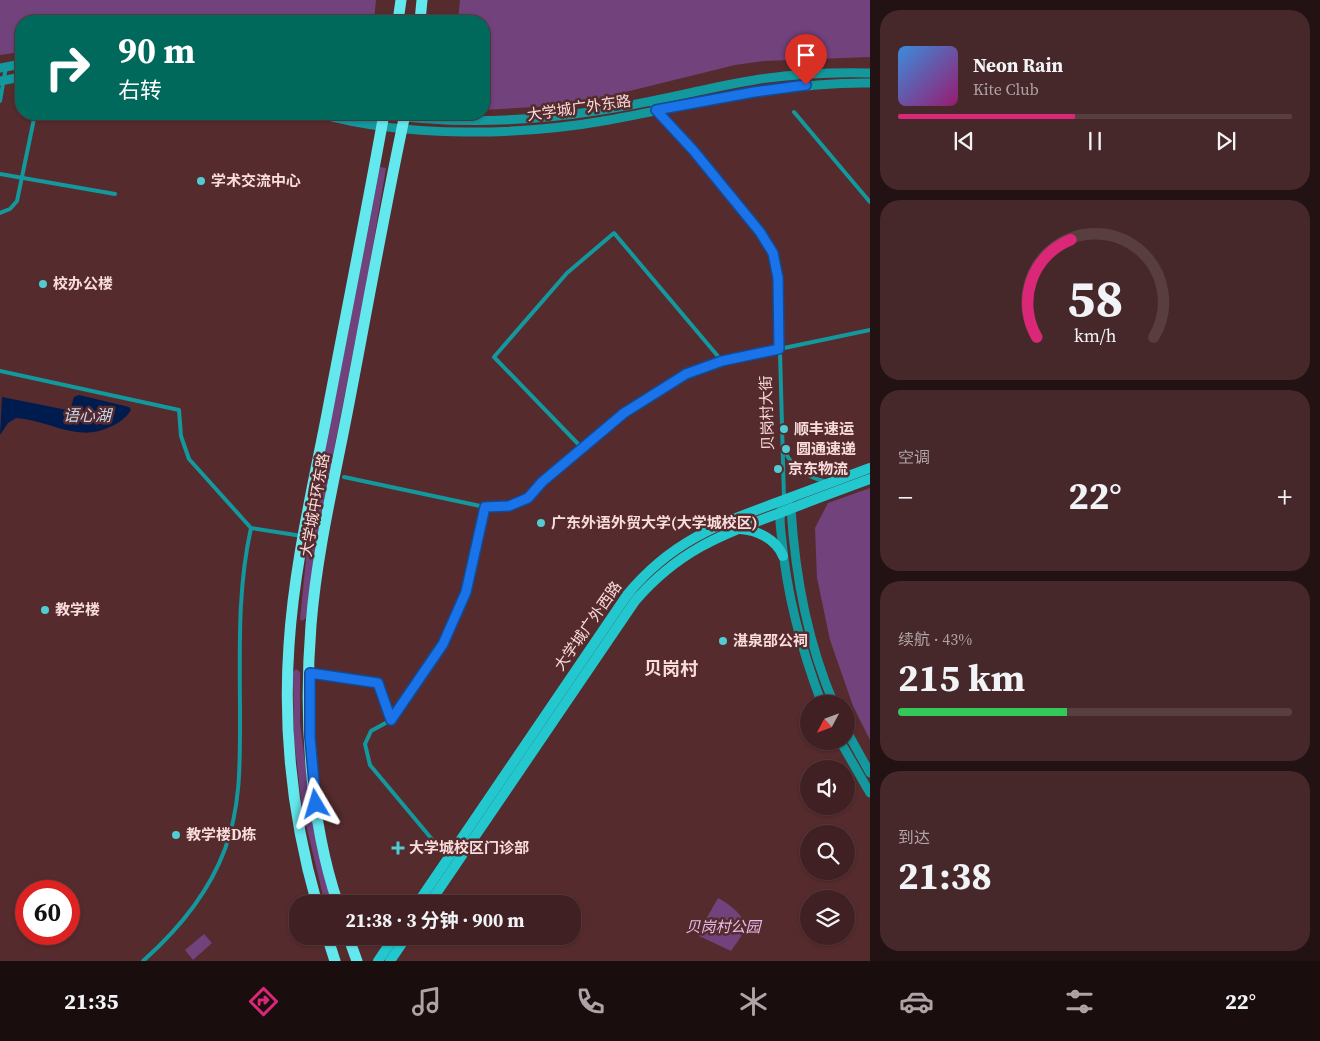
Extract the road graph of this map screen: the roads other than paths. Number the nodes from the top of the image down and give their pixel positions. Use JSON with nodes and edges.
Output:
{"nodes":[{"id":1,"x":401,"y":0,"type":"edge"},
{"id":2,"x":422,"y":0,"type":"edge"},
{"id":3,"x":399,"y":15,"type":"edge"},
{"id":4,"x":421,"y":15,"type":"edge"},
{"id":5,"x":3,"y":68,"type":"edge"},
{"id":6,"x":870,"y":73,"type":"edge"},
{"id":7,"x":15,"y":78,"type":"edge"},
{"id":8,"x":2,"y":80,"type":"edge"},
{"id":9,"x":870,"y":83,"type":"edge"},
{"id":10,"x":0,"y":101,"type":"edge"},
{"id":11,"x":649,"y":101,"type":"junction"},
{"id":12,"x":656,"y":110,"type":"junction"},
{"id":13,"x":794,"y":112,"type":"dead end"},
{"id":14,"x":34,"y":120,"type":"edge"},
{"id":15,"x":350,"y":120,"type":"edge"},
{"id":16,"x":382,"y":120,"type":"edge"},
{"id":17,"x":403,"y":120,"type":"edge"},
{"id":18,"x":490,"y":120,"type":"edge"},
{"id":19,"x":381,"y":126,"type":"junction"},
{"id":20,"x":401,"y":129,"type":"junction"},
{"id":21,"x":0,"y":174,"type":"edge"},
{"id":22,"x":22,"y":178,"type":"junction"},
{"id":23,"x":115,"y":194,"type":"dead end"},
{"id":24,"x":870,"y":202,"type":"edge"},
{"id":25,"x":0,"y":213,"type":"edge"},
{"id":26,"x":870,"y":330,"type":"edge"},
{"id":27,"x":779,"y":349,"type":"junction"},
{"id":28,"x":722,"y":361,"type":"junction"},
{"id":29,"x":0,"y":371,"type":"edge"},
{"id":30,"x":782,"y":446,"type":"junction"},
{"id":31,"x":583,"y":449,"type":"junction"},
{"id":32,"x":870,"y":468,"type":"edge"},
{"id":33,"x":344,"y":477,"type":"dead end"},
{"id":34,"x":870,"y":479,"type":"edge"},
{"id":35,"x":837,"y":480,"type":"junction"},
{"id":36,"x":788,"y":504,"type":"junction"},
{"id":37,"x":485,"y":507,"type":"junction"},
{"id":38,"x":780,"y":512,"type":"junction"},
{"id":39,"x":251,"y":528,"type":"junction"},
{"id":40,"x":734,"y":530,"type":"junction"},
{"id":41,"x":303,"y":537,"type":"junction"},
{"id":42,"x":783,"y":556,"type":"junction"},
{"id":43,"x":291,"y":627,"type":"junction"},
{"id":44,"x":311,"y":629,"type":"junction"},
{"id":45,"x":288,"y":663,"type":"junction"},
{"id":46,"x":310,"y":669,"type":"junction"},
{"id":47,"x":819,"y":695,"type":"edge"},
{"id":48,"x":831,"y":695,"type":"edge"},
{"id":49,"x":391,"y":720,"type":"junction"},
{"id":50,"x":855,"y":746,"type":"edge"},
{"id":51,"x":845,"y":750,"type":"edge"},
{"id":52,"x":870,"y":773,"type":"edge"},
{"id":53,"x":870,"y":793,"type":"edge"},
{"id":54,"x":441,"y":850,"type":"dead end"},
{"id":55,"x":315,"y":895,"type":"edge"},
{"id":56,"x":336,"y":895,"type":"edge"},
{"id":57,"x":423,"y":895,"type":"edge"},
{"id":58,"x":435,"y":895,"type":"edge"},
{"id":59,"x":330,"y":945,"type":"edge"},
{"id":60,"x":351,"y":945,"type":"edge"},
{"id":61,"x":389,"y":945,"type":"edge"},
{"id":62,"x":401,"y":945,"type":"edge"},
{"id":63,"x":143,"y":961,"type":"edge"},
{"id":64,"x":335,"y":961,"type":"edge"},
{"id":65,"x":357,"y":961,"type":"edge"},
{"id":66,"x":378,"y":961,"type":"edge"},
{"id":67,"x":390,"y":961,"type":"edge"}],
"edges":[{"from":1,"to":3,"type":"main road"},
{"from":2,"to":4,"type":"main road"},
{"from":5,"to":8,"type":"lane"},
{"from":6,"to":11,"type":"street","name":"大学城广外东路"},
{"from":7,"to":8,"type":"street"},
{"from":8,"to":10,"type":"lane"},
{"from":9,"to":12,"type":"street","name":"大学城广外东路"},
{"from":11,"to":12,"type":"lane","name":"贝岗村大街"},
{"from":11,"to":18,"type":"street","name":"大学城广外东路"},
{"from":12,"to":20,"type":"street","name":"大学城广外东路"},
{"from":12,"to":27,"type":"lane","name":"贝岗村大街"},
{"from":13,"to":24,"type":"lane"},
{"from":14,"to":22,"type":"lane"},
{"from":15,"to":19,"type":"street","name":"大学城广外东路"},
{"from":16,"to":19,"type":"main road","name":"大学城中环东路"},
{"from":17,"to":20,"type":"main road","name":"大学城中环东路"},
{"from":19,"to":20,"type":"street","name":"大学城广外东路"},
{"from":19,"to":41,"type":"main road","name":"大学城中环东路"},
{"from":20,"to":44,"type":"main road","name":"大学城中环东路"},
{"from":21,"to":22,"type":"lane"},
{"from":22,"to":23,"type":"lane"},
{"from":22,"to":25,"type":"lane"},
{"from":26,"to":27,"type":"lane"},
{"from":27,"to":28,"type":"lane"},
{"from":27,"to":30,"type":"lane","name":"贝岗村大街"},
{"from":28,"to":31,"type":"lane"},
{"from":28,"to":31,"type":"lane"},
{"from":29,"to":39,"type":"lane"},
{"from":30,"to":35,"type":"lane"},
{"from":30,"to":36,"type":"lane","name":"贝岗村大街"},
{"from":31,"to":37,"type":"lane"},
{"from":32,"to":35,"type":"main road","name":"大学城广外西路"},
{"from":33,"to":37,"type":"lane"},
{"from":34,"to":36,"type":"main road","name":"大学城广外西路"},
{"from":35,"to":36,"type":"main road","name":"大学城广外西路"},
{"from":36,"to":38,"type":"main road","name":"大学城广外西路"},
{"from":36,"to":48,"type":"street","name":"贝岗村大街"},
{"from":36,"to":57,"type":"main road","name":"大学城广外西路"},
{"from":37,"to":49,"type":"lane"},
{"from":38,"to":40,"type":"main road","name":"大学城广外西路"},
{"from":38,"to":42,"type":"street"},
{"from":39,"to":41,"type":"lane"},
{"from":39,"to":63,"type":"lane"},
{"from":40,"to":42,"type":"main road"},
{"from":40,"to":58,"type":"main road","name":"大学城广外西路"},
{"from":41,"to":43,"type":"main road","name":"大学城中环东路"},
{"from":42,"to":47,"type":"street"},
{"from":43,"to":44,"type":"main road"},
{"from":43,"to":45,"type":"main road","name":"大学城中环东路"},
{"from":44,"to":46,"type":"main road","name":"大学城中环东路"},
{"from":45,"to":46,"type":"main road"},
{"from":45,"to":55,"type":"main road","name":"大学城中环东路"},
{"from":46,"to":49,"type":"lane"},
{"from":46,"to":56,"type":"main road","name":"大学城中环东路"},
{"from":49,"to":54,"type":"lane"},
{"from":50,"to":52,"type":"street"},
{"from":51,"to":53,"type":"street"},
{"from":59,"to":64,"type":"main road"},
{"from":60,"to":65,"type":"main road"},
{"from":61,"to":66,"type":"main road"},
{"from":62,"to":67,"type":"main road"}]}
